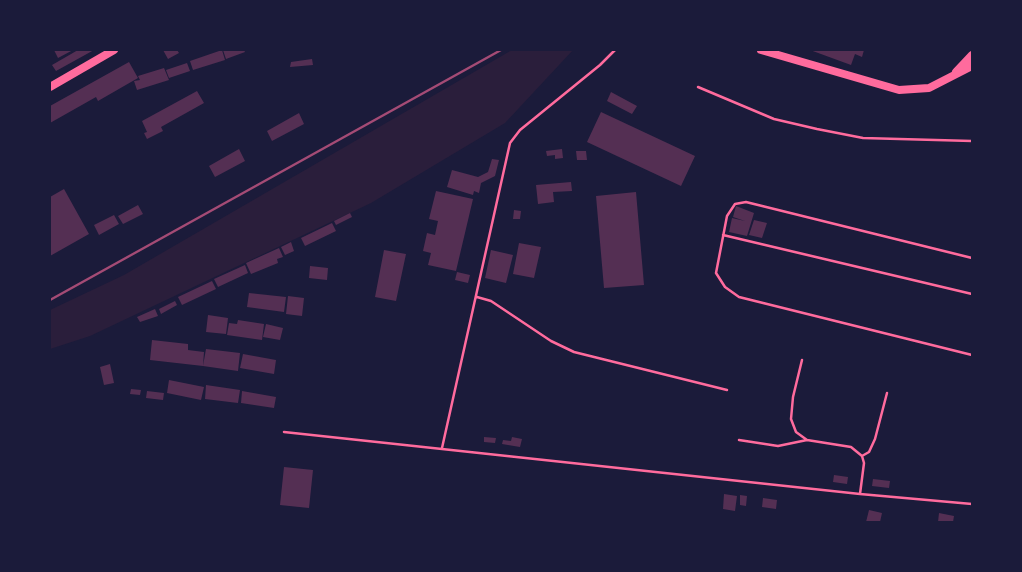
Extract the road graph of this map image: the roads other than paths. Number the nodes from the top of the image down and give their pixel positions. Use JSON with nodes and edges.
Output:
{"nodes":[{"id":1,"x":114,"y":50,"type":"edge"},
{"id":2,"x":616,"y":50,"type":"edge"},
{"id":3,"x":761,"y":50,"type":"edge"},
{"id":4,"x":972,"y":56,"type":"edge"},
{"id":5,"x":972,"y":66,"type":"edge"},
{"id":6,"x":951,"y":78,"type":"junction"},
{"id":7,"x":50,"y":87,"type":"edge"},
{"id":8,"x":698,"y":87,"type":"dead end"},
{"id":9,"x":972,"y":141,"type":"edge"},
{"id":10,"x":723,"y":235,"type":"junction"},
{"id":11,"x":972,"y":258,"type":"edge"},
{"id":12,"x":972,"y":294,"type":"edge"},
{"id":13,"x":477,"y":297,"type":"junction"},
{"id":14,"x":972,"y":355,"type":"edge"},
{"id":15,"x":802,"y":360,"type":"dead end"},
{"id":16,"x":727,"y":390,"type":"dead end"},
{"id":17,"x":887,"y":393,"type":"dead end"},
{"id":18,"x":284,"y":432,"type":"dead end"},
{"id":19,"x":739,"y":440,"type":"dead end"},
{"id":20,"x":807,"y":440,"type":"junction"},
{"id":21,"x":442,"y":448,"type":"junction"},
{"id":22,"x":862,"y":456,"type":"junction"},
{"id":23,"x":860,"y":494,"type":"junction"},
{"id":24,"x":972,"y":504,"type":"edge"}],
"edges":[{"from":1,"to":7,"type":"main road"},
{"from":2,"to":13,"type":"lane"},
{"from":3,"to":6,"type":"main road"},
{"from":4,"to":6,"type":"main road"},
{"from":5,"to":6,"type":"main road"},
{"from":8,"to":9,"type":"lane"},
{"from":10,"to":11,"type":"lane"},
{"from":10,"to":12,"type":"lane"},
{"from":10,"to":14,"type":"lane"},
{"from":13,"to":16,"type":"lane"},
{"from":13,"to":21,"type":"lane"},
{"from":15,"to":20,"type":"lane"},
{"from":17,"to":22,"type":"lane"},
{"from":18,"to":21,"type":"lane"},
{"from":19,"to":20,"type":"lane"},
{"from":20,"to":22,"type":"lane"},
{"from":21,"to":23,"type":"lane"},
{"from":22,"to":23,"type":"lane"},
{"from":23,"to":24,"type":"lane"}]}
